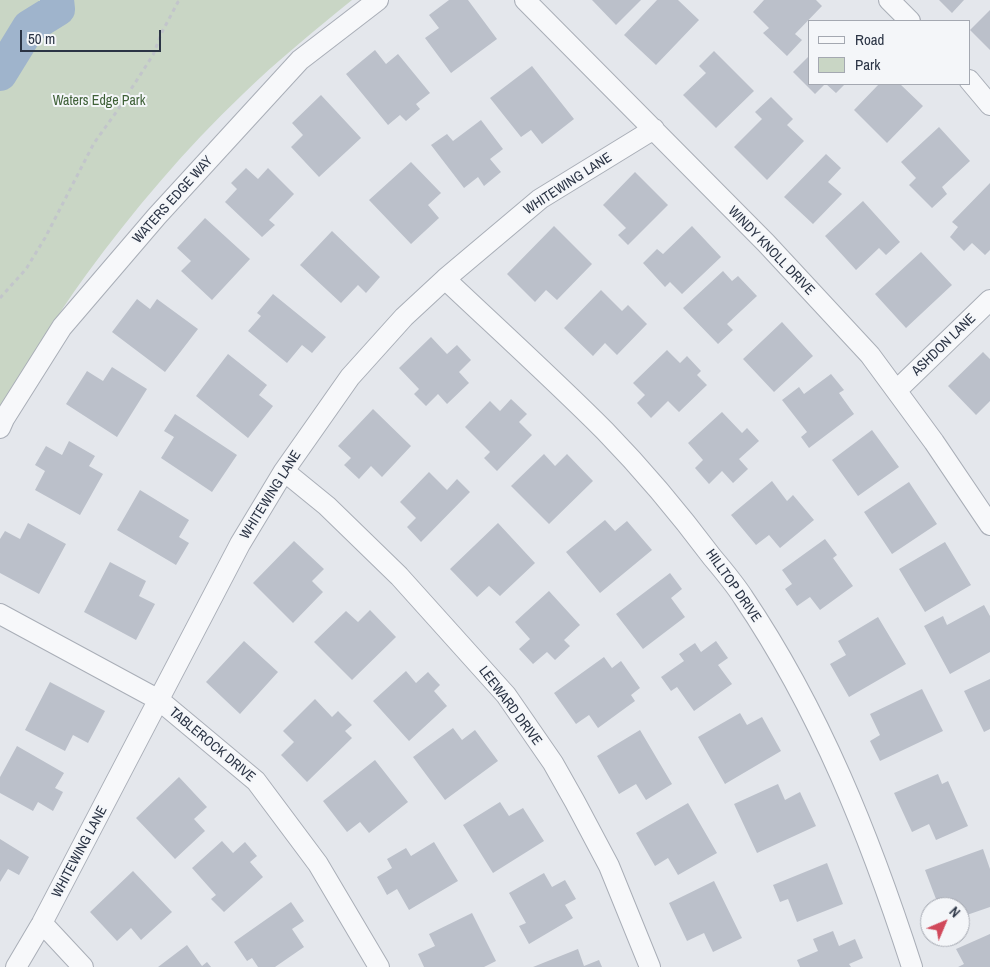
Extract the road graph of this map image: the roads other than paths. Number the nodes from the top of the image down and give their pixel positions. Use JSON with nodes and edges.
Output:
{"nodes":[{"id":1,"x":378,"y":0,"type":"edge"},
{"id":2,"x":524,"y":0,"type":"edge"},
{"id":3,"x":888,"y":0,"type":"edge"},
{"id":4,"x":909,"y":20,"type":"edge"},
{"id":5,"x":970,"y":81,"type":"edge"},
{"id":6,"x":990,"y":105,"type":"edge"},
{"id":7,"x":654,"y":129,"type":"junction"},
{"id":8,"x":445,"y":278,"type":"junction"},
{"id":9,"x":990,"y":300,"type":"edge"},
{"id":10,"x":897,"y":390,"type":"junction"},
{"id":11,"x":0,"y":428,"type":"edge"},
{"id":12,"x":284,"y":471,"type":"junction"},
{"id":13,"x":990,"y":525,"type":"edge"},
{"id":14,"x":0,"y":614,"type":"edge"},
{"id":15,"x":159,"y":700,"type":"junction"},
{"id":16,"x":42,"y":923,"type":"junction"},
{"id":17,"x":16,"y":967,"type":"edge"},
{"id":18,"x":83,"y":967,"type":"edge"},
{"id":19,"x":379,"y":967,"type":"edge"},
{"id":20,"x":650,"y":967,"type":"edge"},
{"id":21,"x":912,"y":967,"type":"edge"}],
"edges":[{"from":1,"to":11,"type":"street","name":"WATERS EDGE WAY"},
{"from":2,"to":7,"type":"street","name":"WINDY KNOLL DRIVE"},
{"from":3,"to":4,"type":"street"},
{"from":5,"to":6,"type":"street"},
{"from":7,"to":8,"type":"street","name":"WHITEWING LANE"},
{"from":7,"to":10,"type":"street","name":"WINDY KNOLL DRIVE"},
{"from":8,"to":12,"type":"street","name":"WHITEWING LANE"},
{"from":8,"to":21,"type":"street","name":"HILLTOP DRIVE"},
{"from":9,"to":10,"type":"street","name":"ASHDON LANE"},
{"from":10,"to":13,"type":"street","name":"WINDY KNOLL DRIVE"},
{"from":12,"to":15,"type":"street","name":"WHITEWING LANE"},
{"from":12,"to":20,"type":"street","name":"LEEWARD DRIVE"},
{"from":14,"to":15,"type":"street","name":"TABLEROCK DRIVE"},
{"from":15,"to":16,"type":"street","name":"WHITEWING LANE"},
{"from":15,"to":19,"type":"street","name":"TABLEROCK DRIVE"},
{"from":16,"to":17,"type":"street","name":"WHITEWING LANE"},
{"from":16,"to":18,"type":"street"}]}
